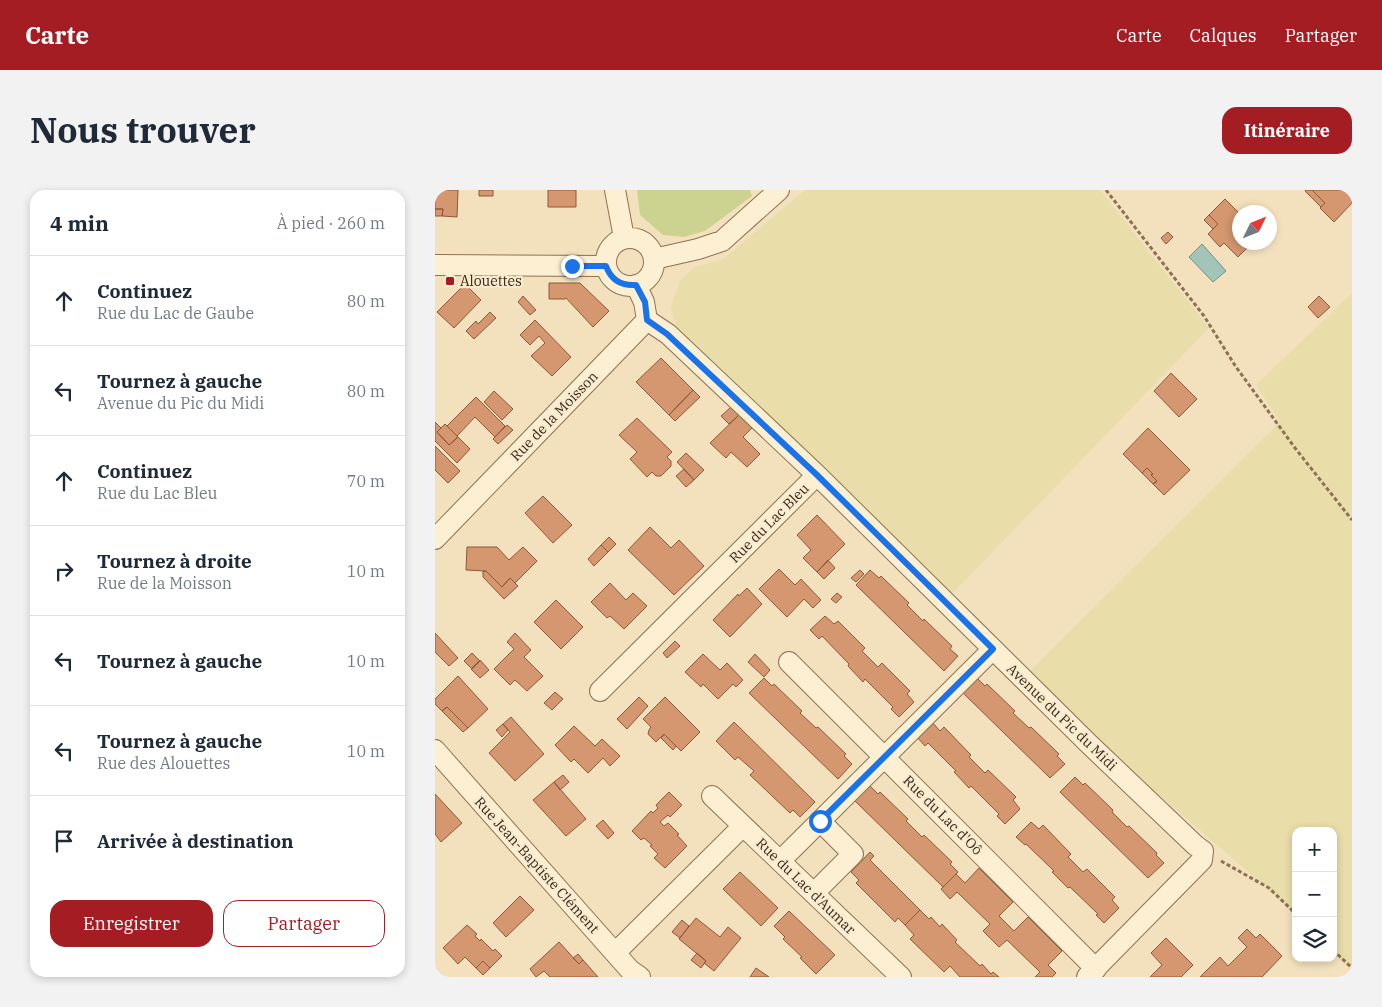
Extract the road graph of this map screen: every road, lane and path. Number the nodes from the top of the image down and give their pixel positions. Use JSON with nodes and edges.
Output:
{"nodes":[{"id":1,"x":615,"y":190,"type":"edge"},
{"id":2,"x":779,"y":190,"type":"edge"},
{"id":3,"x":1106,"y":190,"type":"edge"},
{"id":4,"x":624,"y":238,"type":"junction"},
{"id":5,"x":654,"y":259,"type":"junction"},
{"id":6,"x":435,"y":265,"type":"edge"},
{"id":7,"x":606,"y":266,"type":"junction"},
{"id":8,"x":636,"y":285,"type":"junction"},
{"id":9,"x":647,"y":320,"type":"junction"},
{"id":10,"x":817,"y":475,"type":"junction"},
{"id":11,"x":1352,"y":520,"type":"edge"},
{"id":12,"x":435,"y":538,"type":"edge"},
{"id":13,"x":993,"y":649,"type":"junction"},
{"id":14,"x":789,"y":662,"type":"dead end"},
{"id":15,"x":599,"y":691,"type":"dead end"},
{"id":16,"x":435,"y":750,"type":"edge"},
{"id":17,"x":884,"y":757,"type":"junction"},
{"id":18,"x":712,"y":796,"type":"dead end"},
{"id":19,"x":820,"y":821,"type":"junction"},
{"id":20,"x":743,"y":826,"type":"junction"},
{"id":21,"x":1203,"y":850,"type":"junction"},
{"id":22,"x":780,"y":861,"type":"junction"},
{"id":23,"x":814,"y":893,"type":"junction"},
{"id":24,"x":1292,"y":910,"type":"edge"},
{"id":25,"x":615,"y":953,"type":"junction"},
{"id":26,"x":1337,"y":954,"type":"edge"},
{"id":27,"x":1352,"y":968,"type":"edge"},
{"id":28,"x":1091,"y":973,"type":"edge"},
{"id":29,"x":640,"y":977,"type":"edge"},
{"id":30,"x":901,"y":977,"type":"edge"}],
"edges":[{"from":1,"to":4,"type":"street"},
{"from":2,"to":5,"type":"street"},
{"from":3,"to":11,"type":"path"},
{"from":4,"to":5,"type":"street"},
{"from":4,"to":7,"type":"street"},
{"from":5,"to":8,"type":"street"},
{"from":6,"to":7,"type":"street"},
{"from":7,"to":8,"type":"street"},
{"from":8,"to":9,"type":"street"},
{"from":9,"to":10,"type":"street","name":"Rue du Lac Bleu"},
{"from":9,"to":12,"type":"street","name":"Rue de la Moisson"},
{"from":10,"to":13,"type":"street","name":"Avenue du Pic du Midi"},
{"from":10,"to":15,"type":"street","name":"Rue du Lac Bleu"},
{"from":13,"to":17,"type":"street"},
{"from":13,"to":21,"type":"street","name":"Avenue du Pic du Midi"},
{"from":14,"to":17,"type":"street","name":"Rue du Lac d'Oô"},
{"from":16,"to":25,"type":"street","name":"Rue Jean-Baptiste Clément"},
{"from":17,"to":19,"type":"street"},
{"from":17,"to":28,"type":"street","name":"Rue du Lac d'Oô"},
{"from":18,"to":20,"type":"street","name":"Rue du Lac d'Aumar"},
{"from":19,"to":22,"type":"street"},
{"from":19,"to":23,"type":"street"},
{"from":20,"to":22,"type":"street","name":"Rue du Lac d'Aumar"},
{"from":20,"to":25,"type":"street"},
{"from":21,"to":24,"type":"path"},
{"from":21,"to":28,"type":"street"},
{"from":22,"to":23,"type":"street","name":"Rue du Lac d'Aumar"},
{"from":23,"to":30,"type":"street","name":"Rue du Lac d'Aumar"},
{"from":25,"to":29,"type":"street","name":"Rue Jean-Baptiste Clément"},
{"from":26,"to":27,"type":"path"}]}
